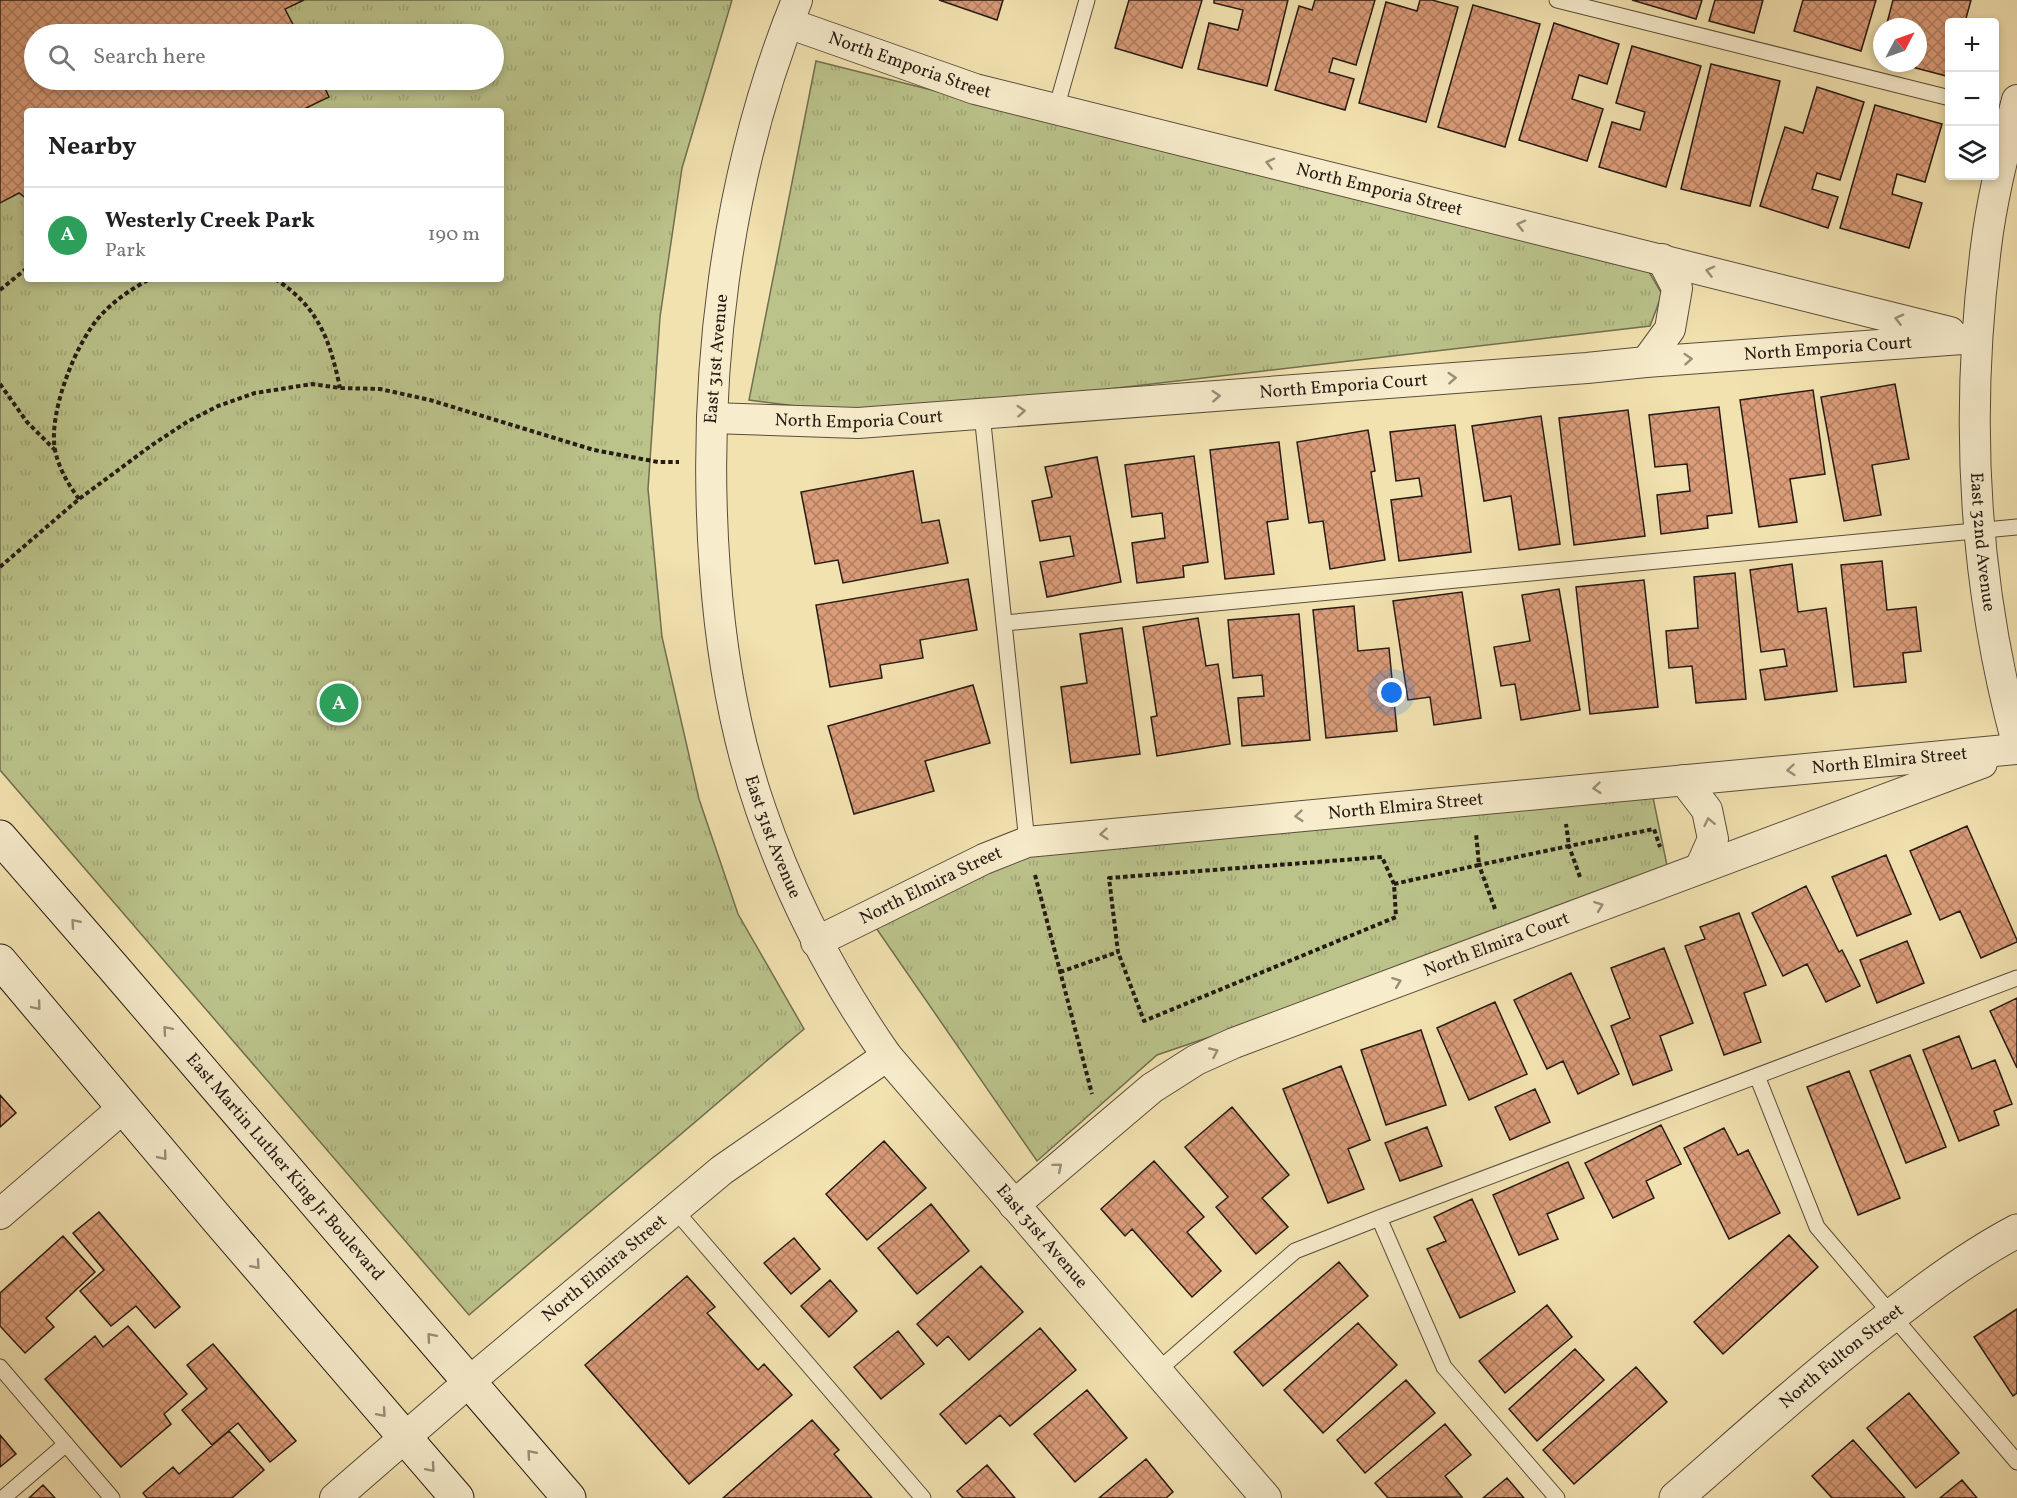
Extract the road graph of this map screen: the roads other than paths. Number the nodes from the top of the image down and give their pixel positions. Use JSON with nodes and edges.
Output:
{"nodes":[{"id":1,"x":1087,"y":0,"type":"edge"},
{"id":2,"x":1557,"y":0,"type":"edge"},
{"id":3,"x":793,"y":11,"type":"edge"},
{"id":4,"x":1945,"y":97,"type":"edge"},
{"id":5,"x":2011,"y":109,"type":"edge"},
{"id":6,"x":1056,"y":110,"type":"junction"},
{"id":7,"x":1662,"y":259,"type":"junction"},
{"id":8,"x":1827,"y":301,"type":"junction"},
{"id":9,"x":1976,"y":338,"type":"junction"},
{"id":10,"x":1867,"y":346,"type":"junction"},
{"id":11,"x":1646,"y":362,"type":"junction"},
{"id":12,"x":982,"y":414,"type":"junction"},
{"id":13,"x":712,"y":418,"type":"junction"},
{"id":14,"x":2017,"y":527,"type":"edge"},
{"id":15,"x":1979,"y":531,"type":"junction"},
{"id":16,"x":1004,"y":623,"type":"junction"},
{"id":17,"x":2017,"y":743,"type":"edge"},
{"id":18,"x":2017,"y":750,"type":"edge"},
{"id":19,"x":1684,"y":780,"type":"junction"},
{"id":20,"x":0,"y":837,"type":"edge"},
{"id":21,"x":1027,"y":842,"type":"junction"},
{"id":22,"x":1700,"y":868,"type":"junction"},
{"id":23,"x":816,"y":942,"type":"junction"},
{"id":24,"x":0,"y":962,"type":"edge"},
{"id":25,"x":2017,"y":978,"type":"edge"},
{"id":26,"x":887,"y":1056,"type":"junction"},
{"id":27,"x":1757,"y":1076,"type":"junction"},
{"id":28,"x":123,"y":1108,"type":"junction"},
{"id":29,"x":1014,"y":1205,"type":"junction"},
{"id":30,"x":675,"y":1210,"type":"junction"},
{"id":31,"x":0,"y":1214,"type":"edge"},
{"id":32,"x":1378,"y":1218,"type":"junction"},
{"id":33,"x":2017,"y":1231,"type":"edge"},
{"id":34,"x":1891,"y":1316,"type":"junction"},
{"id":35,"x":0,"y":1367,"type":"edge"},
{"id":36,"x":1156,"y":1372,"type":"junction"},
{"id":37,"x":470,"y":1381,"type":"junction"},
{"id":38,"x":405,"y":1438,"type":"junction"},
{"id":39,"x":66,"y":1444,"type":"junction"},
{"id":40,"x":2017,"y":1462,"type":"edge"},
{"id":41,"x":3,"y":1498,"type":"edge"},
{"id":42,"x":112,"y":1498,"type":"edge"},
{"id":43,"x":335,"y":1498,"type":"edge"},
{"id":44,"x":457,"y":1498,"type":"edge"},
{"id":45,"x":569,"y":1498,"type":"edge"},
{"id":46,"x":923,"y":1498,"type":"edge"},
{"id":47,"x":1266,"y":1498,"type":"edge"},
{"id":48,"x":1557,"y":1498,"type":"edge"},
{"id":49,"x":1676,"y":1498,"type":"edge"}],
"edges":[{"from":1,"to":6,"type":"lane"},
{"from":2,"to":4,"type":"lane"},
{"from":3,"to":6,"type":"street","name":"North Emporia Street"},
{"from":3,"to":13,"type":"street","name":"East 31st Avenue"},
{"from":5,"to":9,"type":"street","name":"East 32nd Avenue"},
{"from":7,"to":6,"type":"street","name":"North Emporia Street","one_way":true},
{"from":8,"to":7,"type":"street","name":"North Emporia Street","one_way":true},
{"from":7,"to":11,"type":"street"},
{"from":9,"to":8,"type":"street","name":"North Emporia Street","one_way":true},
{"from":8,"to":10,"type":"street"},
{"from":9,"to":10,"type":"street","name":"North Emporia Court"},
{"from":9,"to":15,"type":"street","name":"East 32nd Avenue"},
{"from":11,"to":10,"type":"street","name":"North Emporia Court","one_way":true},
{"from":12,"to":11,"type":"street","name":"North Emporia Court","one_way":true},
{"from":12,"to":13,"type":"street","name":"North Emporia Court"},
{"from":12,"to":16,"type":"lane"},
{"from":13,"to":23,"type":"street","name":"East 31st Avenue"},
{"from":14,"to":15,"type":"lane"},
{"from":15,"to":16,"type":"lane"},
{"from":15,"to":17,"type":"street","name":"East 32nd Avenue"},
{"from":16,"to":21,"type":"lane"},
{"from":18,"to":19,"type":"street","name":"North Elmira Street","one_way":true},
{"from":18,"to":22,"type":"street","name":"North Elmira Court"},
{"from":19,"to":21,"type":"street","name":"North Elmira Street","one_way":true},
{"from":22,"to":19,"type":"street","one_way":true},
{"from":37,"to":20,"type":"main road","name":"East Martin Luther King Jr Boulevard","one_way":true},
{"from":21,"to":23,"type":"street","name":"North Elmira Street"},
{"from":29,"to":22,"type":"street","name":"North Elmira Court","one_way":true},
{"from":23,"to":26,"type":"street","name":"East 31st Avenue"},
{"from":24,"to":28,"type":"main road","one_way":true},
{"from":25,"to":27,"type":"lane"},
{"from":26,"to":29,"type":"street","name":"East 31st Avenue"},
{"from":26,"to":30,"type":"street","name":"North Elmira Street"},
{"from":27,"to":32,"type":"lane"},
{"from":27,"to":34,"type":"lane"},
{"from":28,"to":31,"type":"street"},
{"from":28,"to":38,"type":"main road","one_way":true},
{"from":29,"to":36,"type":"street","name":"East 31st Avenue"},
{"from":30,"to":37,"type":"street","name":"North Elmira Street"},
{"from":30,"to":46,"type":"lane"},
{"from":32,"to":36,"type":"lane"},
{"from":32,"to":48,"type":"lane"},
{"from":33,"to":34,"type":"main road","name":"North Fulton Street"},
{"from":34,"to":40,"type":"lane"},
{"from":34,"to":49,"type":"main road","name":"North Fulton Street"},
{"from":35,"to":39,"type":"lane"},
{"from":36,"to":47,"type":"street","name":"East 31st Avenue"},
{"from":37,"to":38,"type":"street","name":"North Elmira Street"},
{"from":45,"to":37,"type":"main road","name":"East Martin Luther King Jr Boulevard","one_way":true},
{"from":38,"to":43,"type":"street","name":"North Elmira Street"},
{"from":38,"to":44,"type":"main road","one_way":true},
{"from":39,"to":41,"type":"lane"},
{"from":39,"to":42,"type":"lane"}]}
